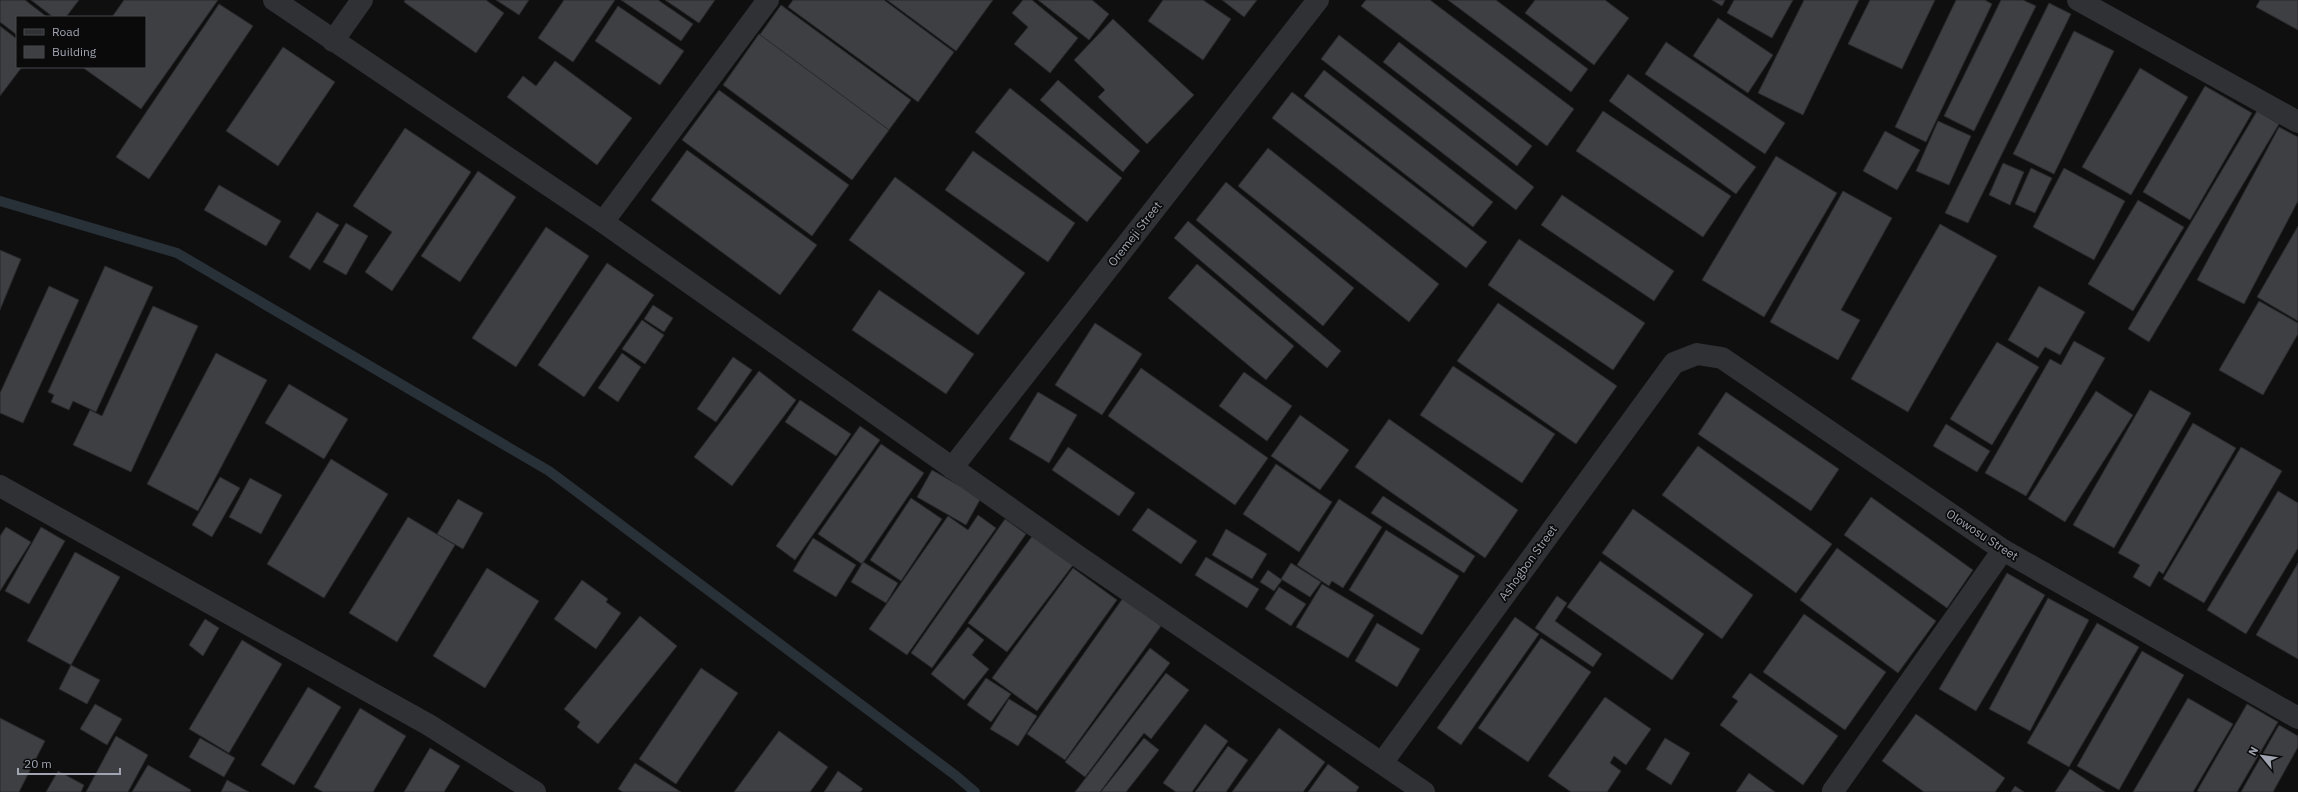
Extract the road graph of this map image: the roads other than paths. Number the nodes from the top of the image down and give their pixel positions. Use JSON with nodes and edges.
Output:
{"nodes":[{"id":1,"x":274,"y":0,"type":"edge"},
{"id":2,"x":362,"y":0,"type":"edge"},
{"id":3,"x":768,"y":0,"type":"edge"},
{"id":4,"x":1318,"y":0,"type":"edge"},
{"id":5,"x":2078,"y":0,"type":"edge"},
{"id":6,"x":333,"y":41,"type":"junction"},
{"id":7,"x":2298,"y":122,"type":"edge"},
{"id":8,"x":602,"y":222,"type":"junction"},
{"id":9,"x":1674,"y":363,"type":"joint"},
{"id":10,"x":952,"y":468,"type":"junction"},
{"id":11,"x":0,"y":486,"type":"edge"},
{"id":12,"x":2002,"y":550,"type":"junction"},
{"id":13,"x":2298,"y":718,"type":"edge"},
{"id":14,"x":1382,"y":762,"type":"junction"},
{"id":15,"x":1833,"y":790,"type":"dead end"},
{"id":16,"x":535,"y":792,"type":"edge"},
{"id":17,"x":1424,"y":792,"type":"edge"}],
"edges":[{"from":1,"to":6,"type":"street"},
{"from":2,"to":6,"type":"street"},
{"from":3,"to":8,"type":"street"},
{"from":4,"to":10,"type":"street","name":"Oremeji Street"},
{"from":5,"to":7,"type":"street"},
{"from":6,"to":8,"type":"street"},
{"from":8,"to":10,"type":"street"},
{"from":9,"to":12,"type":"street","name":"Olowosu Street"},
{"from":9,"to":14,"type":"street","name":"Ashogbon Street"},
{"from":10,"to":14,"type":"street"},
{"from":11,"to":16,"type":"street"},
{"from":12,"to":13,"type":"street","name":"Olowosu Street"},
{"from":12,"to":15,"type":"street"},
{"from":14,"to":17,"type":"street"}]}
